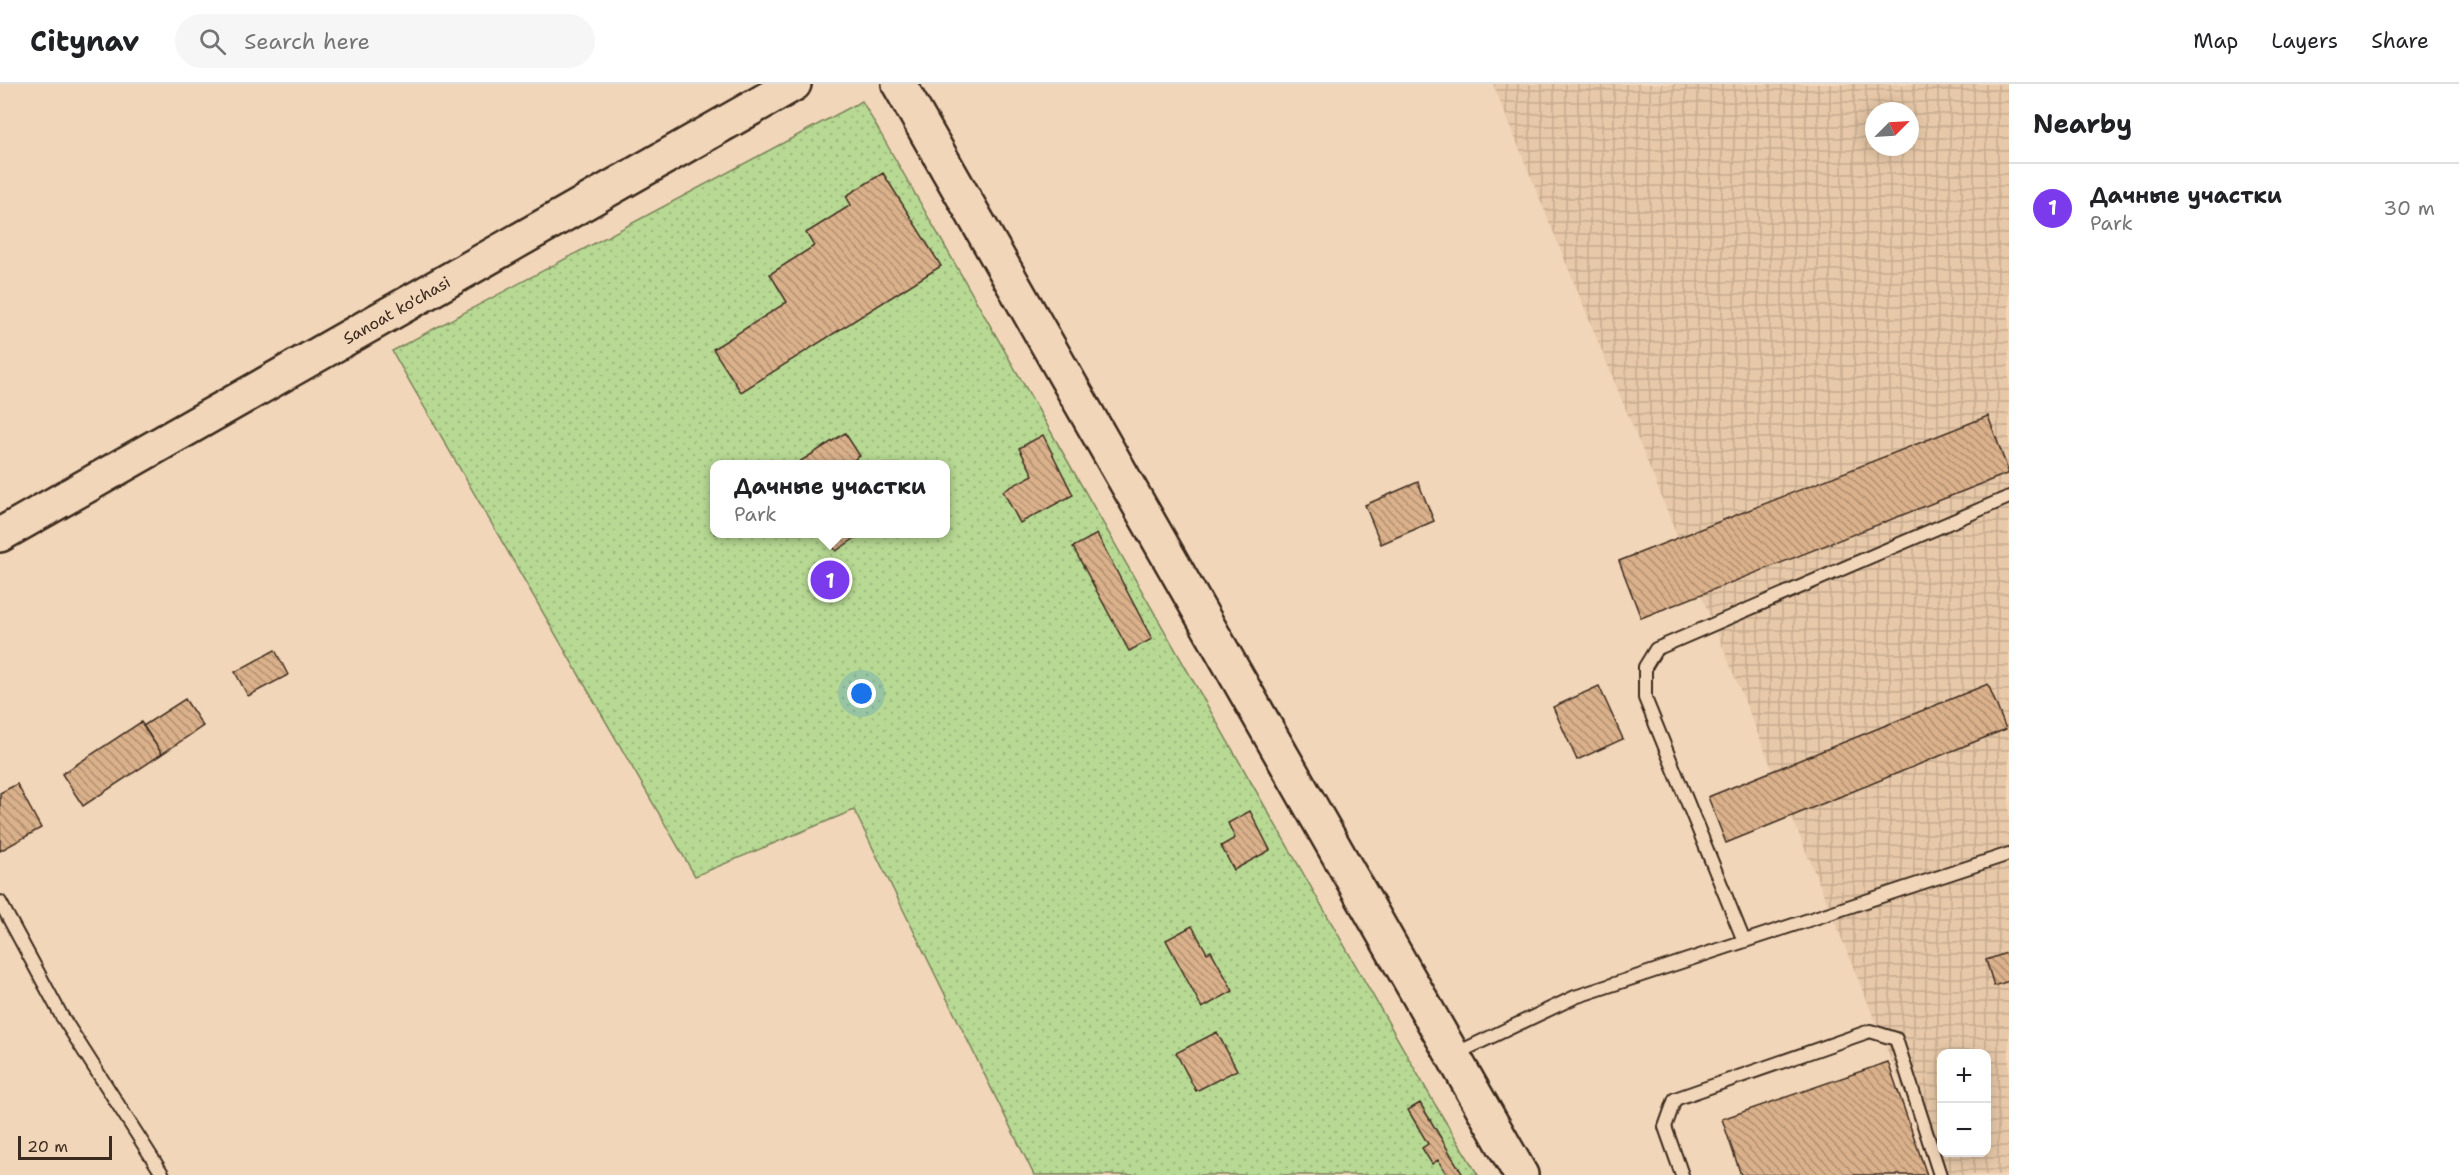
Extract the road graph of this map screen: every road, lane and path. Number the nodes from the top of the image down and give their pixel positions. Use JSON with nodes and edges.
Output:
{"nodes":[{"id":1,"x":794,"y":84,"type":"edge"},
{"id":2,"x":898,"y":84,"type":"edge"},
{"id":3,"x":2009,"y":497,"type":"edge"},
{"id":4,"x":0,"y":535,"type":"edge"},
{"id":5,"x":2009,"y":854,"type":"edge"},
{"id":6,"x":0,"y":902,"type":"edge"},
{"id":7,"x":1744,"y":941,"type":"junction"},
{"id":8,"x":1452,"y":1055,"type":"junction"},
{"id":9,"x":163,"y":1175,"type":"edge"},
{"id":10,"x":1521,"y":1175,"type":"edge"},
{"id":11,"x":1682,"y":1175,"type":"edge"},
{"id":12,"x":1940,"y":1175,"type":"edge"}],
"edges":[{"from":1,"to":4,"type":"main road","name":"Sanoat ko'chasi"},
{"from":2,"to":8,"type":"main road"},
{"from":3,"to":7,"type":"lane"},
{"from":5,"to":7,"type":"lane"},
{"from":6,"to":9,"type":"lane"},
{"from":7,"to":8,"type":"lane"},
{"from":8,"to":10,"type":"main road"},
{"from":11,"to":12,"type":"lane"}]}
